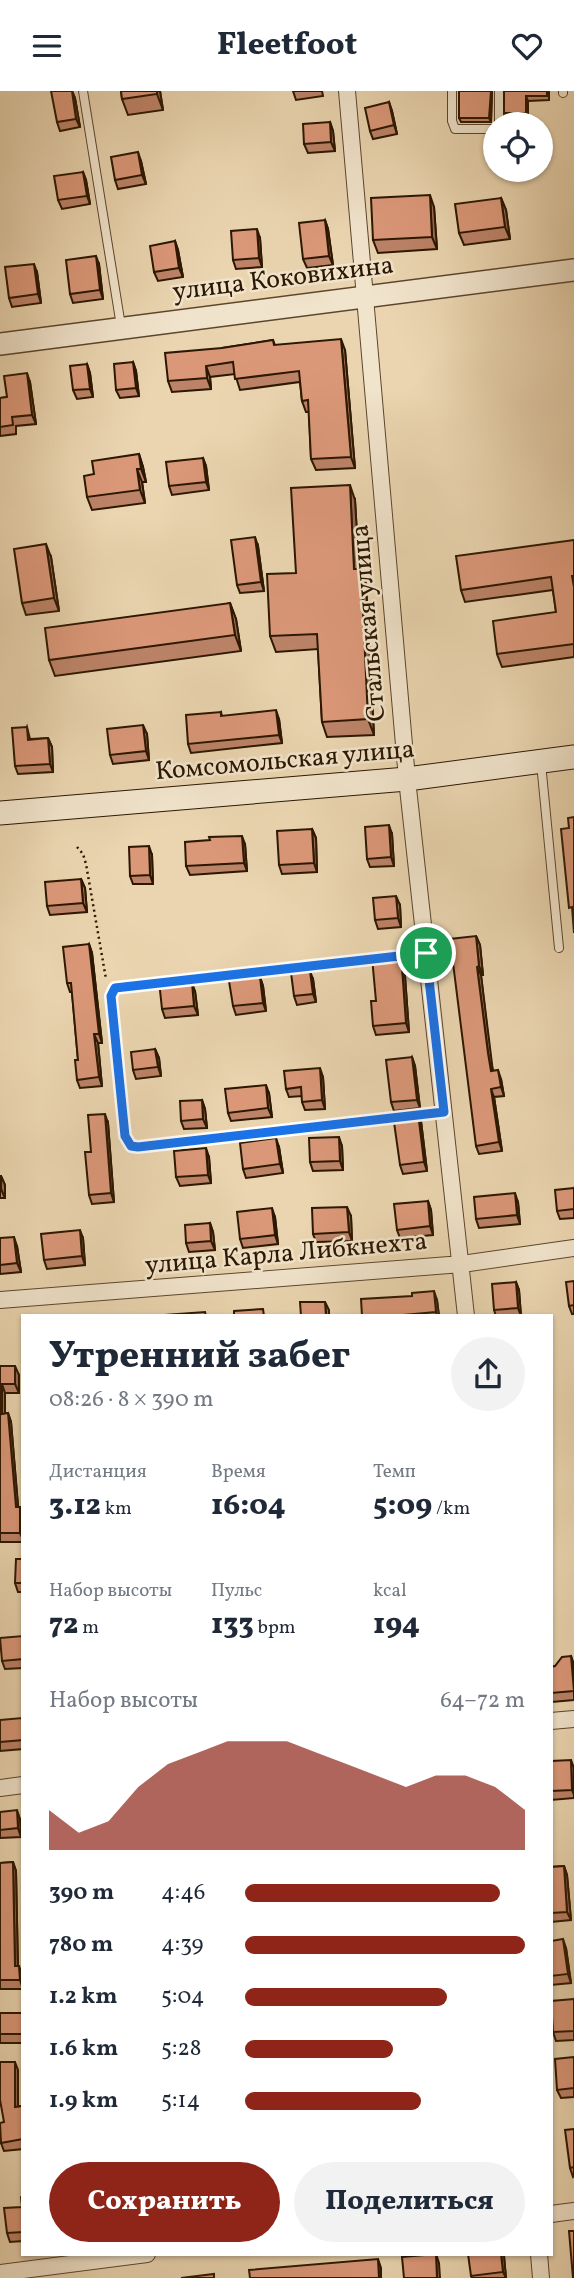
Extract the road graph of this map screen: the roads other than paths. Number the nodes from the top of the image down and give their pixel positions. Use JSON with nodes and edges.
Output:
{"nodes":[{"id":1,"x":83,"y":91,"type":"edge"},
{"id":2,"x":346,"y":91,"type":"edge"},
{"id":3,"x":452,"y":91,"type":"edge"},
{"id":4,"x":499,"y":91,"type":"edge"},
{"id":5,"x":499,"y":112,"type":"edge"},
{"id":6,"x":483,"y":129,"type":"edge"},
{"id":7,"x":574,"y":270,"type":"edge"},
{"id":8,"x":365,"y":297,"type":"junction"},
{"id":9,"x":122,"y":329,"type":"junction"},
{"id":10,"x":0,"y":344,"type":"edge"},
{"id":11,"x":574,"y":757,"type":"edge"},
{"id":12,"x":541,"y":761,"type":"junction"},
{"id":13,"x":407,"y":779,"type":"junction"},
{"id":14,"x":0,"y":813,"type":"edge"},
{"id":15,"x":559,"y":949,"type":"dead end"},
{"id":16,"x":426,"y":953,"type":"junction"},
{"id":17,"x":444,"y":1112,"type":"junction"},
{"id":18,"x":574,"y":1248,"type":"edge"},
{"id":19,"x":462,"y":1264,"type":"junction"},
{"id":20,"x":0,"y":1300,"type":"edge"},
{"id":21,"x":466,"y":1314,"type":"edge"},
{"id":22,"x":574,"y":1719,"type":"edge"},
{"id":23,"x":553,"y":1721,"type":"edge"},
{"id":24,"x":21,"y":1785,"type":"edge"},
{"id":25,"x":0,"y":1788,"type":"edge"},
{"id":26,"x":574,"y":2211,"type":"edge"},
{"id":27,"x":553,"y":2214,"type":"edge"},
{"id":28,"x":132,"y":2256,"type":"edge"},
{"id":29,"x":539,"y":2256,"type":"edge"},
{"id":30,"x":0,"y":2273,"type":"edge"},
{"id":31,"x":541,"y":2278,"type":"edge"}],
"edges":[{"from":1,"to":9,"type":"lane"},
{"from":2,"to":8,"type":"street","name":"Стальская улица"},
{"from":3,"to":6,"type":"lane"},
{"from":4,"to":5,"type":"lane"},
{"from":7,"to":8,"type":"street","name":"улица Коковихина"},
{"from":8,"to":9,"type":"street","name":"улица Коковихина"},
{"from":8,"to":13,"type":"street","name":"Стальская улица"},
{"from":9,"to":10,"type":"street","name":"улица Коковихина"},
{"from":11,"to":12,"type":"main road","name":"Комсомольская улица"},
{"from":12,"to":13,"type":"main road","name":"Комсомольская улица"},
{"from":12,"to":15,"type":"lane"},
{"from":13,"to":14,"type":"main road","name":"Комсомольская улица"},
{"from":13,"to":16,"type":"street","name":"Стальская улица"},
{"from":16,"to":17,"type":"street","name":"Стальская улица"},
{"from":16,"to":17,"type":"lane"},
{"from":17,"to":19,"type":"street","name":"Стальская улица"},
{"from":18,"to":19,"type":"street","name":"улица Карла Либкнехта"},
{"from":19,"to":20,"type":"street","name":"улица Карла Либкнехта"},
{"from":19,"to":21,"type":"street","name":"Стальская улица"},
{"from":22,"to":23,"type":"street"},
{"from":24,"to":25,"type":"street"},
{"from":26,"to":27,"type":"street"},
{"from":28,"to":30,"type":"street"},
{"from":29,"to":31,"type":"street"}]}
